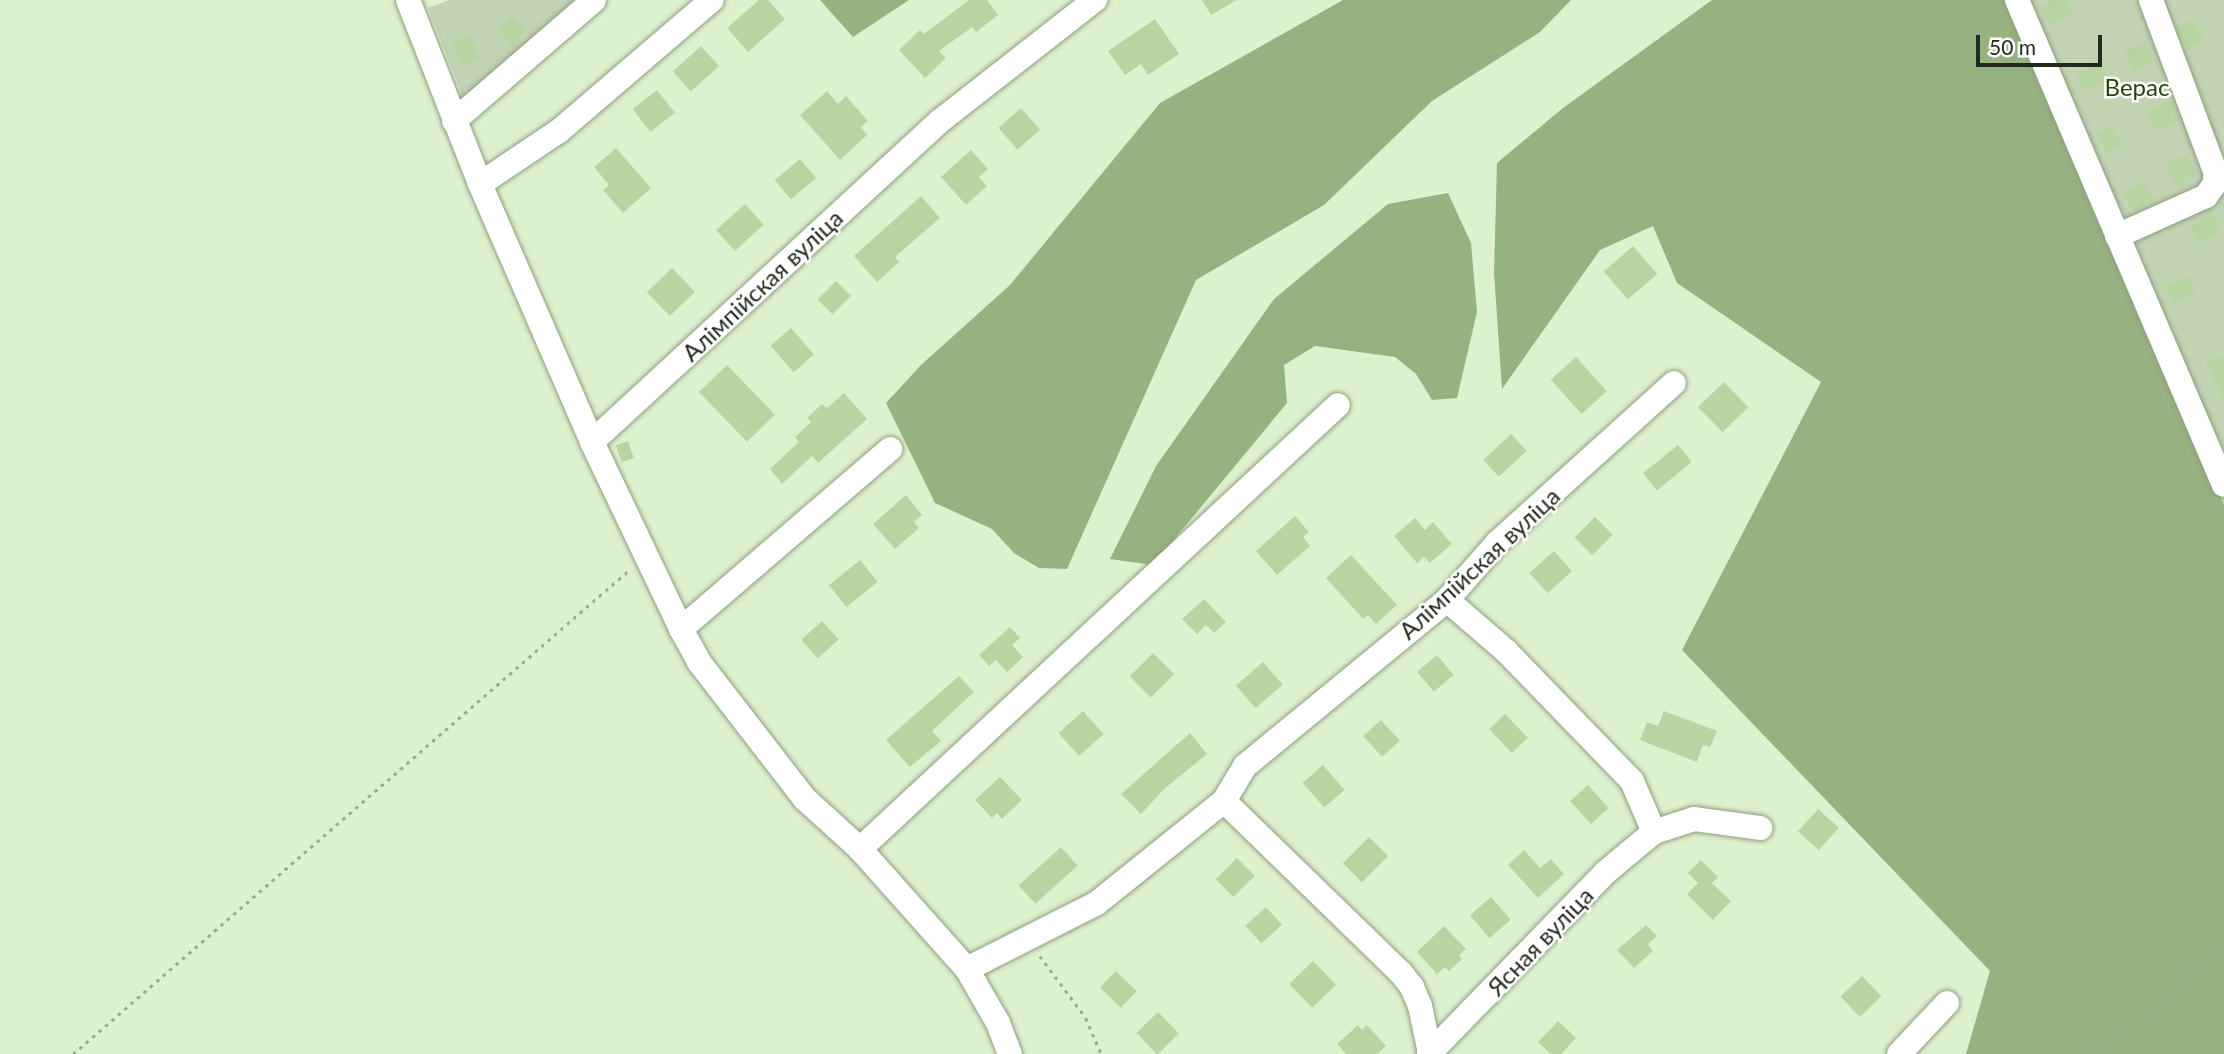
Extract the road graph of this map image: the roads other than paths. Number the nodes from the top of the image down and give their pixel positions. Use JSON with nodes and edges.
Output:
{"nodes":[{"id":1,"x":408,"y":0,"type":"edge"},
{"id":2,"x":594,"y":0,"type":"edge"},
{"id":3,"x":712,"y":0,"type":"edge"},
{"id":4,"x":1095,"y":0,"type":"edge"},
{"id":5,"x":2017,"y":0,"type":"edge"},
{"id":6,"x":2151,"y":0,"type":"edge"},
{"id":7,"x":454,"y":121,"type":"junction"},
{"id":8,"x":480,"y":184,"type":"junction"},
{"id":9,"x":2118,"y":236,"type":"junction"},
{"id":10,"x":1674,"y":383,"type":"dead end"},
{"id":11,"x":1338,"y":405,"type":"dead end"},
{"id":12,"x":592,"y":442,"type":"junction"},
{"id":13,"x":890,"y":449,"type":"dead end"},
{"id":14,"x":2224,"y":485,"type":"edge"},
{"id":15,"x":1447,"y":600,"type":"junction"},
{"id":16,"x":681,"y":629,"type":"junction"},
{"id":17,"x":1224,"y":801,"type":"junction"},
{"id":18,"x":1760,"y":828,"type":"dead end"},
{"id":19,"x":1654,"y":832,"type":"junction"},
{"id":20,"x":860,"y":849,"type":"junction"},
{"id":21,"x":967,"y":969,"type":"junction"},
{"id":22,"x":1947,"y":1003,"type":"dead end"},
{"id":23,"x":1010,"y":1054,"type":"edge"},
{"id":24,"x":1429,"y":1054,"type":"edge"},
{"id":25,"x":1899,"y":1054,"type":"edge"}],
"edges":[{"from":1,"to":7,"type":"street"},
{"from":2,"to":7,"type":"street"},
{"from":3,"to":8,"type":"street"},
{"from":4,"to":12,"type":"street","name":"Алімпійская вуліца"},
{"from":5,"to":9,"type":"street"},
{"from":6,"to":9,"type":"street"},
{"from":7,"to":8,"type":"street"},
{"from":8,"to":12,"type":"street"},
{"from":9,"to":14,"type":"street"},
{"from":10,"to":15,"type":"street","name":"Алімпійская вуліца"},
{"from":11,"to":20,"type":"street"},
{"from":12,"to":16,"type":"street"},
{"from":13,"to":16,"type":"street"},
{"from":15,"to":17,"type":"street","name":"Алімпійская вуліца"},
{"from":15,"to":19,"type":"street"},
{"from":16,"to":20,"type":"street"},
{"from":17,"to":21,"type":"street","name":"Алімпійская вуліца"},
{"from":17,"to":24,"type":"street"},
{"from":18,"to":19,"type":"street"},
{"from":19,"to":24,"type":"street","name":"Ясная вуліца"},
{"from":20,"to":21,"type":"street"},
{"from":21,"to":23,"type":"street"},
{"from":22,"to":25,"type":"street"}]}
